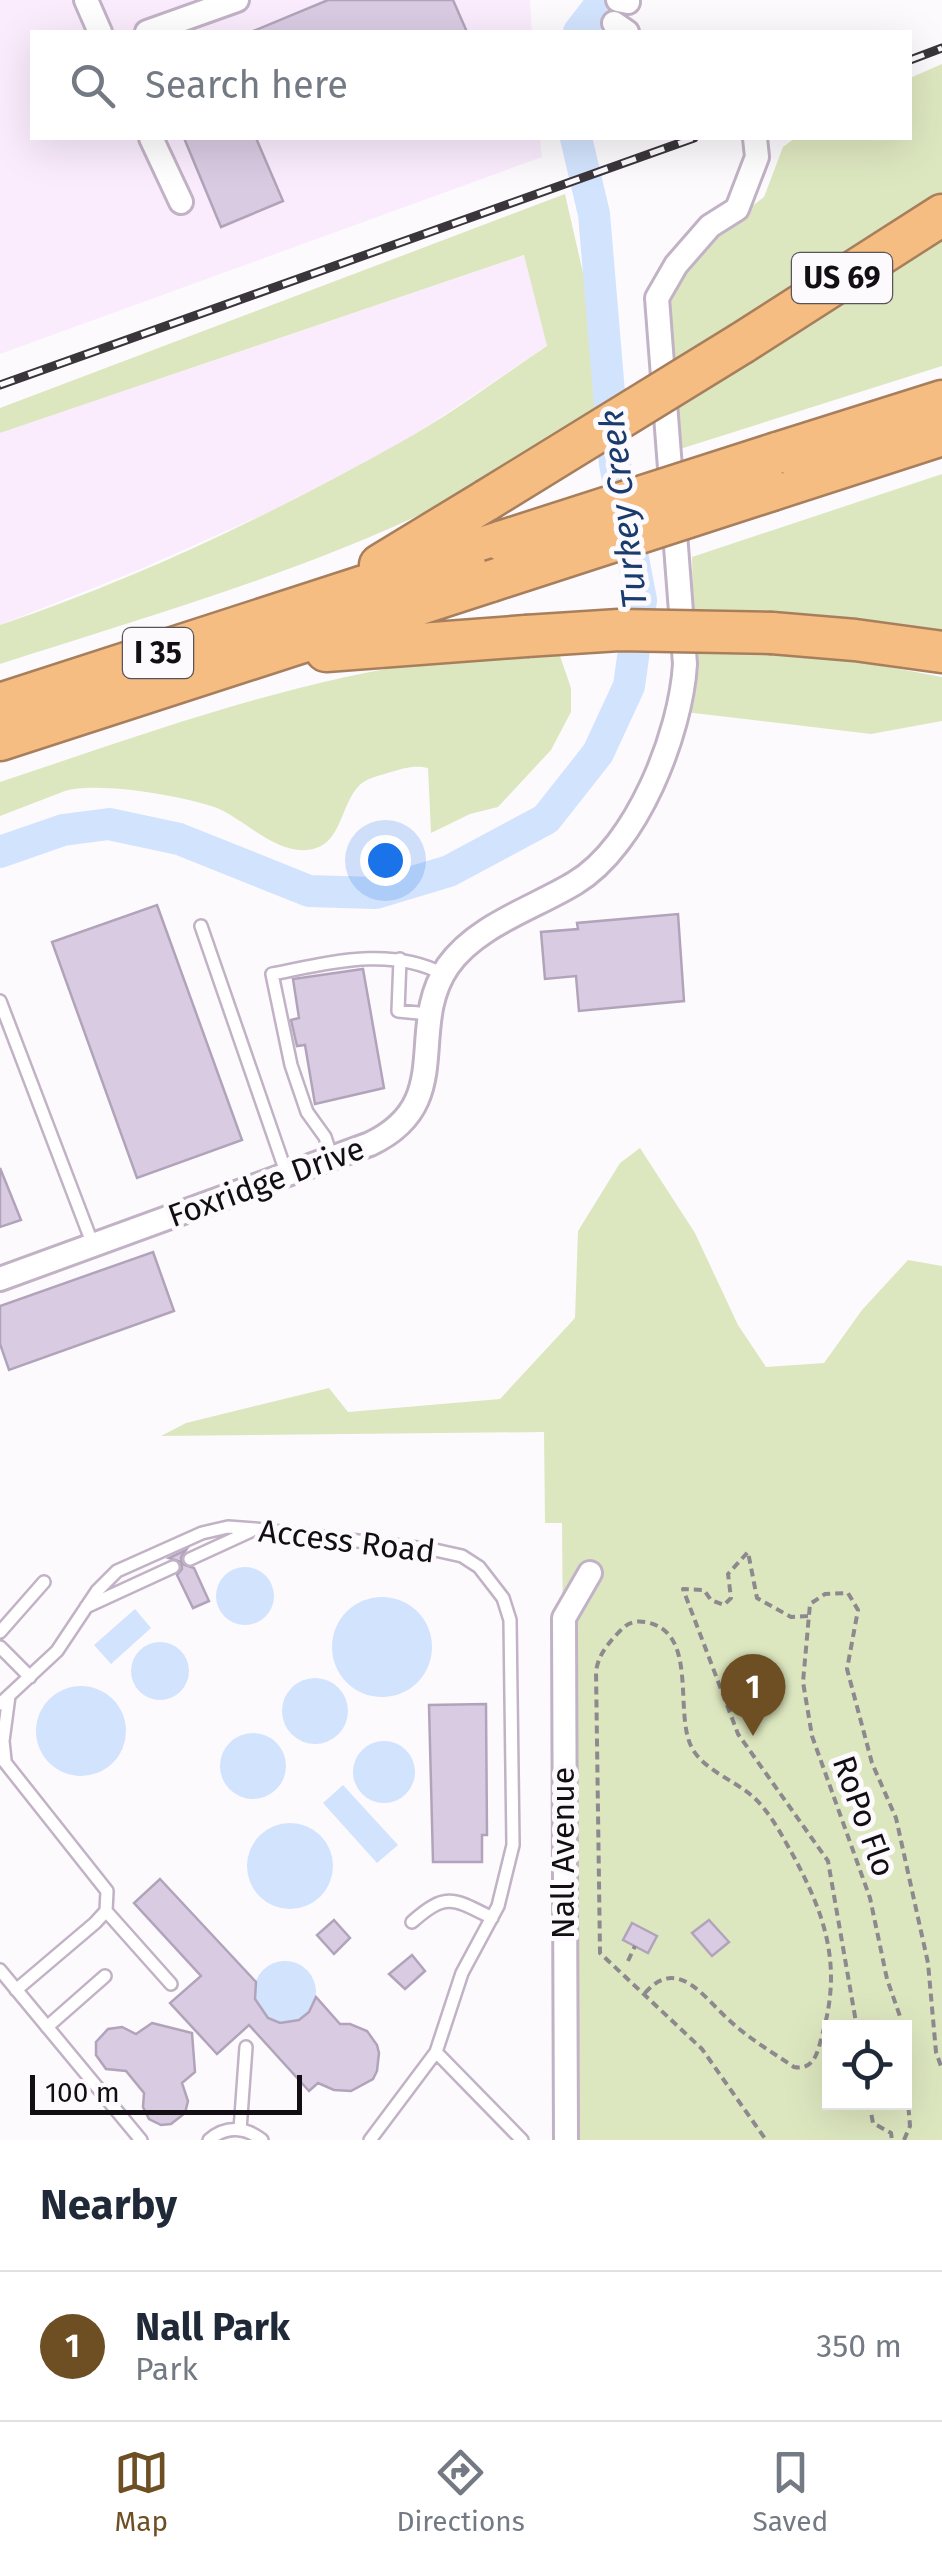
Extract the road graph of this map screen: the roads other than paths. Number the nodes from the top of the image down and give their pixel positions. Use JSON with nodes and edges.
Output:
{"nodes":[{"id":1,"x":86,"y":0,"type":"edge"},
{"id":2,"x":233,"y":1,"type":"edge"},
{"id":3,"x":99,"y":30,"type":"edge"},
{"id":4,"x":153,"y":30,"type":"edge"},
{"id":5,"x":151,"y":140,"type":"edge"},
{"id":6,"x":754,"y":140,"type":"edge"},
{"id":7,"x":181,"y":202,"type":"dead end"},
{"id":8,"x":942,"y":215,"type":"edge"},
{"id":9,"x":942,"y":401,"type":"edge"},
{"id":10,"x":942,"y":435,"type":"edge"},
{"id":11,"x":774,"y":472,"type":"junction"},
{"id":12,"x":316,"y":603,"type":"junction"},
{"id":13,"x":942,"y":652,"type":"edge"},
{"id":14,"x":262,"y":656,"type":"junction"},
{"id":15,"x":0,"y":704,"type":"edge"},
{"id":16,"x":0,"y":740,"type":"edge"},
{"id":17,"x":201,"y":926,"type":"dead end"},
{"id":18,"x":400,"y":958,"type":"junction"},
{"id":19,"x":443,"y":974,"type":"junction"},
{"id":20,"x":0,"y":1001,"type":"edge"},
{"id":21,"x":428,"y":1014,"type":"junction"},
{"id":22,"x":332,"y":1158,"type":"junction"},
{"id":23,"x":287,"y":1175,"type":"junction"},
{"id":24,"x":93,"y":1246,"type":"junction"},
{"id":25,"x":0,"y":1279,"type":"edge"},
{"id":26,"x":254,"y":1529,"type":"junction"},
{"id":27,"x":190,"y":1559,"type":"dead end"},
{"id":28,"x":173,"y":1567,"type":"dead end"},
{"id":29,"x":590,"y":1573,"type":"dead end"},
{"id":30,"x":44,"y":1582,"type":"dead end"},
{"id":31,"x":86,"y":1607,"type":"junction"},
{"id":32,"x":0,"y":1632,"type":"edge"},
{"id":33,"x":0,"y":1647,"type":"edge"},
{"id":34,"x":30,"y":1677,"type":"junction"},
{"id":35,"x":5,"y":1700,"type":"edge"},
{"id":36,"x":5,"y":1762,"type":"edge"},
{"id":37,"x":0,"y":1779,"type":"edge"},
{"id":38,"x":106,"y":1911,"type":"junction"},
{"id":39,"x":492,"y":1918,"type":"junction"},
{"id":40,"x":412,"y":1922,"type":"dead end"},
{"id":41,"x":0,"y":1970,"type":"edge"},
{"id":42,"x":105,"y":1976,"type":"dead end"},
{"id":43,"x":171,"y":1984,"type":"dead end"},
{"id":44,"x":16,"y":1990,"type":"junction"},
{"id":45,"x":47,"y":2027,"type":"junction"},
{"id":46,"x":246,"y":2047,"type":"dead end"},
{"id":47,"x":436,"y":2052,"type":"junction"},
{"id":48,"x":240,"y":2130,"type":"junction"},
{"id":49,"x":141,"y":2140,"type":"edge"},
{"id":50,"x":210,"y":2140,"type":"edge"},
{"id":51,"x":262,"y":2140,"type":"edge"},
{"id":52,"x":370,"y":2140,"type":"edge"},
{"id":53,"x":522,"y":2140,"type":"edge"},
{"id":54,"x":566,"y":2140,"type":"edge"}],
"edges":[{"from":1,"to":3,"type":"street"},
{"from":2,"to":4,"type":"street"},
{"from":5,"to":7,"type":"street"},
{"from":6,"to":19,"type":"street","name":"Foxridge Drive"},
{"from":8,"to":12,"type":"highway","number":"US 69","bridge":true},
{"from":9,"to":11,"type":"highway","number":"I 35"},
{"from":10,"to":11,"type":"highway","number":"I 35"},
{"from":11,"to":12,"type":"highway","number":"I 35","bridge":true},
{"from":11,"to":14,"type":"highway","number":"I 35","bridge":true},
{"from":12,"to":15,"type":"highway","number":"I 35"},
{"from":13,"to":14,"type":"highway","bridge":true},
{"from":14,"to":16,"type":"highway","number":"I 35"},
{"from":17,"to":23,"type":"lane"},
{"from":18,"to":19,"type":"lane"},
{"from":18,"to":21,"type":"lane"},
{"from":18,"to":22,"type":"lane"},
{"from":19,"to":21,"type":"street","name":"Foxridge Drive"},
{"from":20,"to":24,"type":"lane"},
{"from":21,"to":22,"type":"street","name":"Foxridge Drive"},
{"from":22,"to":23,"type":"street","name":"Foxridge Drive"},
{"from":23,"to":24,"type":"street","name":"Foxridge Drive"},
{"from":24,"to":25,"type":"street","name":"Foxridge Drive"},
{"from":26,"to":27,"type":"lane"},
{"from":26,"to":31,"type":"lane","name":"Access Road"},
{"from":26,"to":39,"type":"lane","name":"Access Road"},
{"from":28,"to":31,"type":"lane"},
{"from":29,"to":54,"type":"street","name":"Nall Avenue"},
{"from":30,"to":32,"type":"lane"},
{"from":31,"to":34,"type":"lane","name":"Access Road"},
{"from":33,"to":34,"type":"lane"},
{"from":34,"to":35,"type":"lane","name":"Access Road"},
{"from":35,"to":36,"type":"lane","name":"Access Road"},
{"from":36,"to":37,"type":"lane"},
{"from":36,"to":38,"type":"lane"},
{"from":38,"to":43,"type":"lane"},
{"from":38,"to":44,"type":"lane"},
{"from":39,"to":40,"type":"lane"},
{"from":39,"to":47,"type":"lane","name":"Access Road"},
{"from":41,"to":44,"type":"lane"},
{"from":42,"to":45,"type":"lane"},
{"from":44,"to":45,"type":"lane"},
{"from":45,"to":49,"type":"lane"},
{"from":46,"to":48,"type":"lane"},
{"from":47,"to":52,"type":"lane","name":"Access Road"},
{"from":47,"to":53,"type":"lane"},
{"from":48,"to":50,"type":"lane"},
{"from":48,"to":51,"type":"lane"}]}
